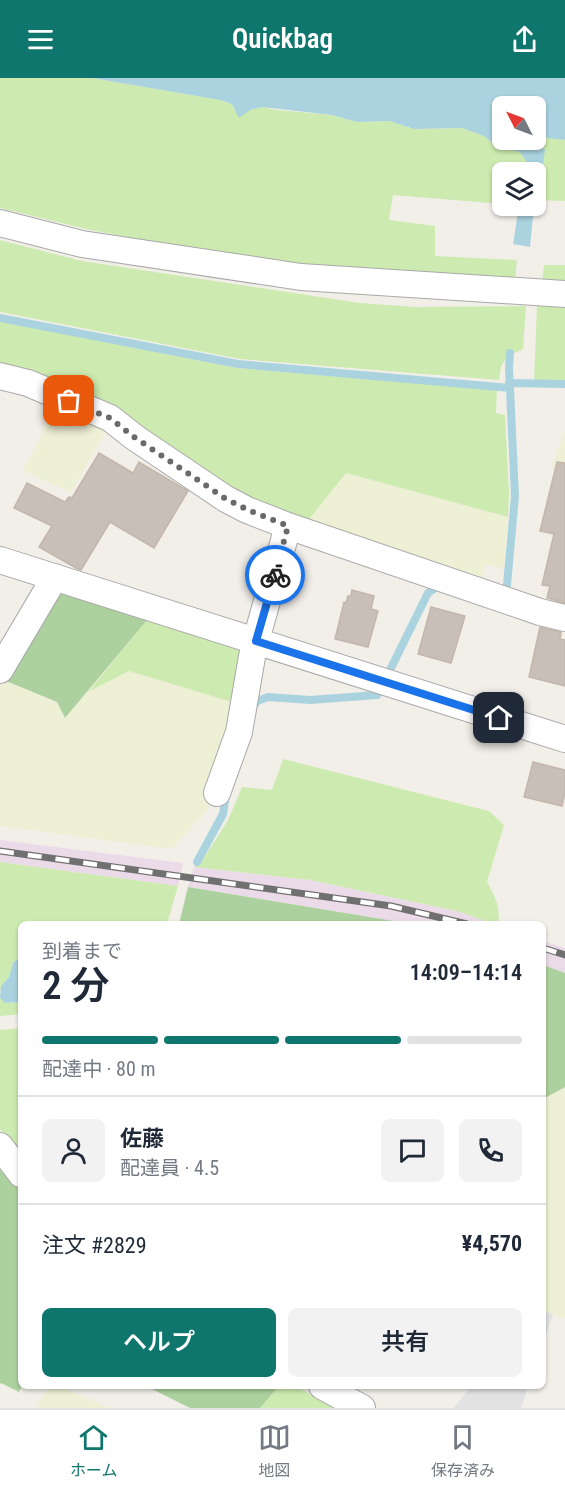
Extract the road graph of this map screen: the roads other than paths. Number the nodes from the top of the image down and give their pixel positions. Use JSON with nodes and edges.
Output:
{"nodes":[{"id":1,"x":0,"y":223,"type":"edge"},
{"id":2,"x":565,"y":294,"type":"edge"},
{"id":3,"x":0,"y":376,"type":"edge"},
{"id":4,"x":288,"y":526,"type":"junction"},
{"id":5,"x":0,"y":560,"type":"edge"},
{"id":6,"x":55,"y":577,"type":"junction"},
{"id":7,"x":565,"y":618,"type":"edge"},
{"id":8,"x":256,"y":641,"type":"junction"},
{"id":9,"x":0,"y":670,"type":"edge"},
{"id":10,"x":565,"y":739,"type":"edge"},
{"id":11,"x":217,"y":793,"type":"dead end"},
{"id":12,"x":0,"y":1146,"type":"edge"},
{"id":13,"x":18,"y":1170,"type":"edge"},
{"id":14,"x":327,"y":1389,"type":"edge"},
{"id":15,"x":362,"y":1408,"type":"edge"}],
"edges":[{"from":1,"to":2,"type":"street"},
{"from":3,"to":4,"type":"street"},
{"from":4,"to":7,"type":"street"},
{"from":4,"to":8,"type":"street"},
{"from":5,"to":6,"type":"street"},
{"from":6,"to":8,"type":"street"},
{"from":6,"to":9,"type":"street"},
{"from":8,"to":10,"type":"street"},
{"from":8,"to":11,"type":"street"},
{"from":12,"to":13,"type":"street"},
{"from":14,"to":15,"type":"street"}]}
